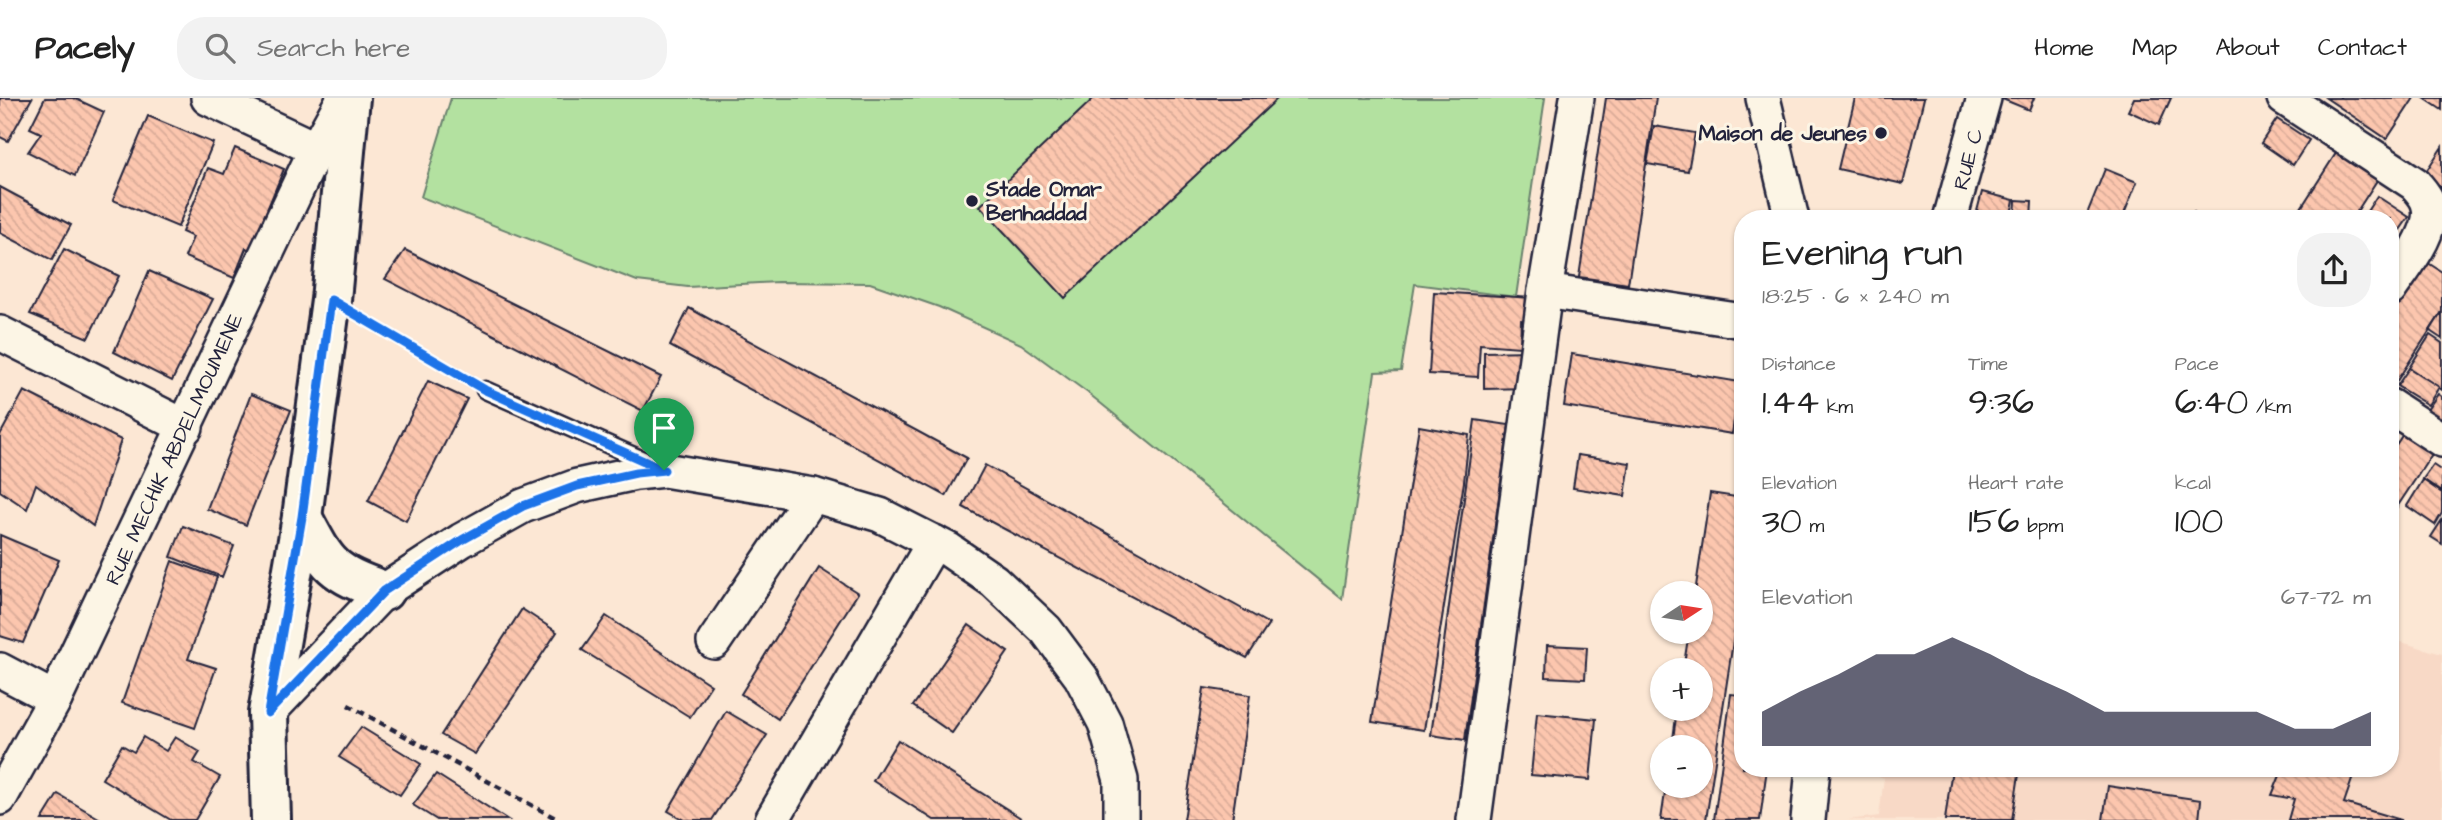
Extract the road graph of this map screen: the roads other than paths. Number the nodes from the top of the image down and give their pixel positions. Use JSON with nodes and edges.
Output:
{"nodes":[{"id":1,"x":208,"y":98,"type":"edge"},
{"id":2,"x":344,"y":98,"type":"edge"},
{"id":3,"x":350,"y":98,"type":"edge"},
{"id":4,"x":1577,"y":98,"type":"edge"},
{"id":5,"x":1763,"y":98,"type":"edge"},
{"id":6,"x":1984,"y":98,"type":"edge"},
{"id":7,"x":2284,"y":98,"type":"edge"},
{"id":8,"x":316,"y":149,"type":"junction"},
{"id":9,"x":1790,"y":210,"type":"edge"},
{"id":10,"x":1953,"y":210,"type":"edge"},
{"id":11,"x":2399,"y":275,"type":"edge"},
{"id":12,"x":1545,"y":291,"type":"junction"},
{"id":13,"x":1734,"y":320,"type":"edge"},
{"id":14,"x":0,"y":333,"type":"edge"},
{"id":15,"x":485,"y":390,"type":"road end"},
{"id":16,"x":2399,"y":411,"type":"edge"},
{"id":17,"x":186,"y":427,"type":"junction"},
{"id":18,"x":2442,"y":440,"type":"edge"},
{"id":19,"x":664,"y":470,"type":"junction"},
{"id":20,"x":813,"y":495,"type":"junction"},
{"id":21,"x":302,"y":517,"type":"junction"},
{"id":22,"x":934,"y":542,"type":"junction"},
{"id":23,"x":384,"y":591,"type":"junction"},
{"id":24,"x":714,"y":642,"type":"dead end"},
{"id":25,"x":0,"y":670,"type":"edge"},
{"id":26,"x":55,"y":699,"type":"junction"},
{"id":27,"x":268,"y":713,"type":"junction"},
{"id":28,"x":1813,"y":777,"type":"edge"},
{"id":29,"x":0,"y":798,"type":"edge"},
{"id":30,"x":271,"y":820,"type":"edge"},
{"id":31,"x":772,"y":820,"type":"edge"},
{"id":32,"x":1121,"y":820,"type":"edge"},
{"id":33,"x":1474,"y":820,"type":"edge"},
{"id":34,"x":1808,"y":820,"type":"edge"}],
"edges":[{"from":1,"to":8,"type":"street"},
{"from":2,"to":8,"type":"street","name":"RUE MECHIK ABDELMOUMENE"},
{"from":3,"to":21,"type":"main road"},
{"from":4,"to":12,"type":"street"},
{"from":5,"to":9,"type":"street"},
{"from":6,"to":10,"type":"street","name":"RUE C"},
{"from":7,"to":11,"type":"street"},
{"from":8,"to":17,"type":"street","name":"RUE MECHIK ABDELMOUMENE"},
{"from":12,"to":13,"type":"street"},
{"from":12,"to":33,"type":"street"},
{"from":14,"to":17,"type":"street"},
{"from":15,"to":19,"type":"lane"},
{"from":16,"to":18,"type":"street"},
{"from":17,"to":26,"type":"street","name":"RUE MECHIK ABDELMOUMENE"},
{"from":19,"to":20,"type":"street"},
{"from":19,"to":23,"type":"street"},
{"from":20,"to":22,"type":"street"},
{"from":20,"to":24,"type":"street"},
{"from":21,"to":23,"type":"main road"},
{"from":21,"to":27,"type":"main road"},
{"from":22,"to":31,"type":"street"},
{"from":22,"to":32,"type":"street"},
{"from":23,"to":27,"type":"street"},
{"from":25,"to":26,"type":"street"},
{"from":26,"to":29,"type":"street","name":"RUE MECHIK ABDELMOUMENE"},
{"from":27,"to":30,"type":"main road"},
{"from":28,"to":34,"type":"street"}]}
